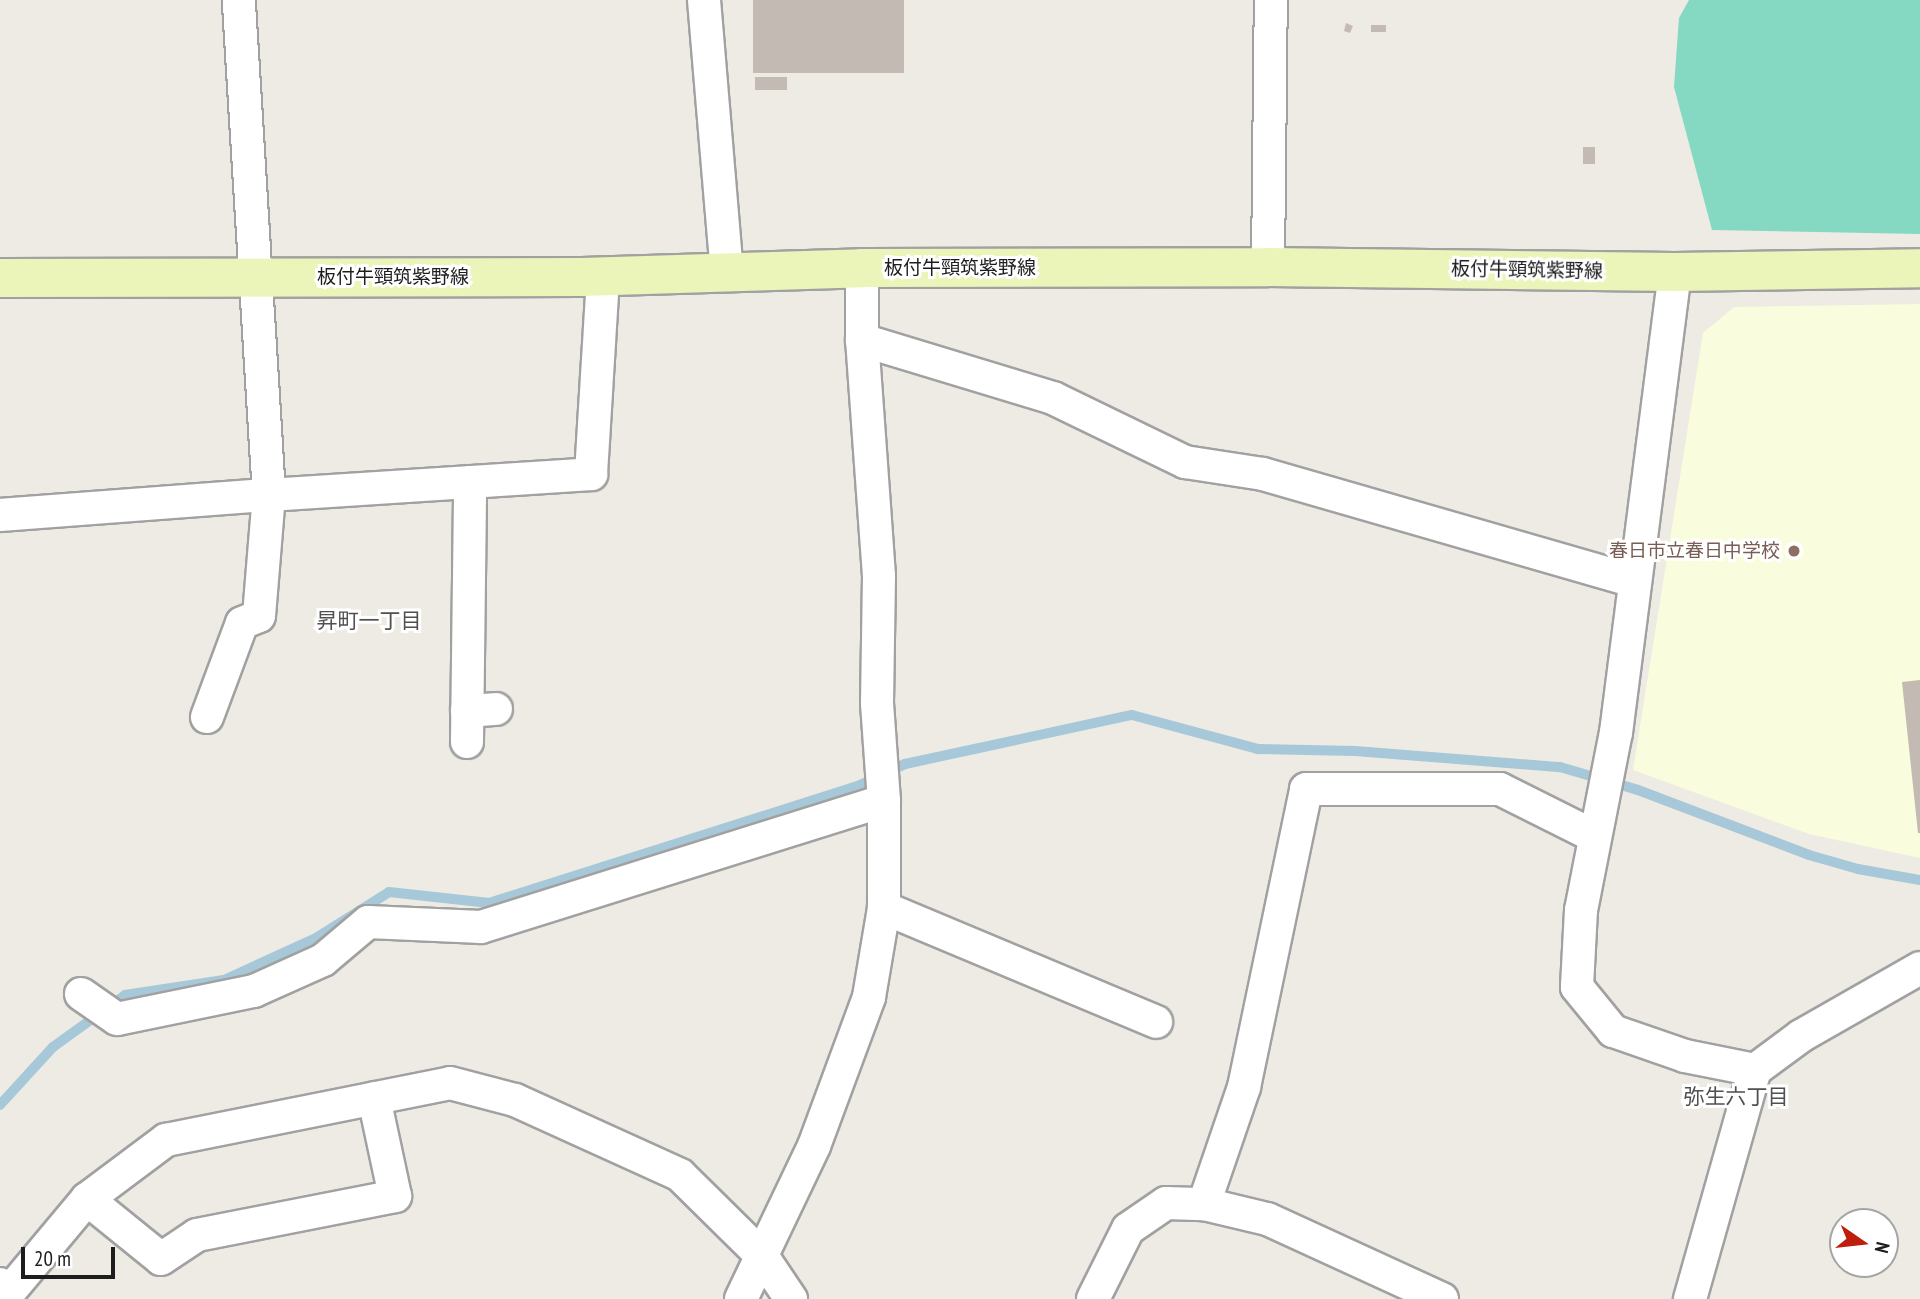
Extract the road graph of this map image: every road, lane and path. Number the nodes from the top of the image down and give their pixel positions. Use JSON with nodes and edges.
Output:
{"nodes":[{"id":1,"x":239,"y":0,"type":"edge"},
{"id":2,"x":704,"y":0,"type":"edge"},
{"id":3,"x":1271,"y":0,"type":"edge"},
{"id":4,"x":1268,"y":267,"type":"junction"},
{"id":5,"x":862,"y":268,"type":"junction"},
{"id":6,"x":1920,"y":268,"type":"edge"},
{"id":7,"x":727,"y":272,"type":"junction"},
{"id":8,"x":1675,"y":272,"type":"junction"},
{"id":9,"x":603,"y":276,"type":"junction"},
{"id":10,"x":0,"y":278,"type":"edge"},
{"id":11,"x":255,"y":278,"type":"junction"},
{"id":12,"x":862,"y":340,"type":"junction"},
{"id":13,"x":470,"y":482,"type":"junction"},
{"id":14,"x":269,"y":495,"type":"junction"},
{"id":15,"x":0,"y":514,"type":"edge"},
{"id":16,"x":1633,"y":581,"type":"junction"},
{"id":17,"x":207,"y":718,"type":"dead end"},
{"id":18,"x":467,"y":742,"type":"dead end"},
{"id":19,"x":884,"y":801,"type":"junction"},
{"id":20,"x":1595,"y":827,"type":"junction"},
{"id":21,"x":884,"y":908,"type":"junction"},
{"id":22,"x":1920,"y":968,"type":"edge"},
{"id":23,"x":81,"y":994,"type":"dead end"},
{"id":24,"x":1156,"y":1023,"type":"dead end"},
{"id":25,"x":1755,"y":1070,"type":"junction"},
{"id":26,"x":374,"y":1098,"type":"junction"},
{"id":27,"x":87,"y":1199,"type":"junction"},
{"id":28,"x":1204,"y":1204,"type":"junction"},
{"id":29,"x":762,"y":1256,"type":"junction"},
{"id":30,"x":0,"y":1284,"type":"edge"},
{"id":31,"x":1430,"y":1296,"type":"edge"},
{"id":32,"x":741,"y":1299,"type":"edge"},
{"id":33,"x":791,"y":1299,"type":"edge"},
{"id":34,"x":1093,"y":1299,"type":"edge"},
{"id":35,"x":1690,"y":1299,"type":"edge"}],
"edges":[{"from":1,"to":11,"type":"street"},
{"from":2,"to":7,"type":"street"},
{"from":3,"to":4,"type":"street"},
{"from":4,"to":5,"type":"main road","name":"板付牛頸筑紫野線"},
{"from":4,"to":8,"type":"main road","name":"板付牛頸筑紫野線"},
{"from":5,"to":7,"type":"main road","name":"板付牛頸筑紫野線"},
{"from":5,"to":12,"type":"street"},
{"from":6,"to":8,"type":"main road","name":"板付牛頸筑紫野線"},
{"from":7,"to":9,"type":"main road","name":"板付牛頸筑紫野線"},
{"from":8,"to":16,"type":"street"},
{"from":9,"to":11,"type":"main road","name":"板付牛頸筑紫野線"},
{"from":9,"to":13,"type":"street"},
{"from":10,"to":11,"type":"main road","name":"板付牛頸筑紫野線"},
{"from":11,"to":14,"type":"street"},
{"from":12,"to":16,"type":"street"},
{"from":12,"to":19,"type":"street"},
{"from":13,"to":14,"type":"street"},
{"from":13,"to":18,"type":"street"},
{"from":14,"to":15,"type":"street"},
{"from":14,"to":17,"type":"street"},
{"from":16,"to":20,"type":"street"},
{"from":19,"to":21,"type":"street"},
{"from":19,"to":23,"type":"street"},
{"from":20,"to":25,"type":"street"},
{"from":20,"to":28,"type":"street"},
{"from":21,"to":24,"type":"street"},
{"from":21,"to":29,"type":"street"},
{"from":22,"to":25,"type":"street"},
{"from":25,"to":35,"type":"street"},
{"from":26,"to":27,"type":"street"},
{"from":26,"to":27,"type":"street"},
{"from":26,"to":29,"type":"street"},
{"from":27,"to":30,"type":"street"},
{"from":28,"to":31,"type":"street"},
{"from":28,"to":34,"type":"street"},
{"from":29,"to":32,"type":"street"},
{"from":29,"to":33,"type":"street"}]}
